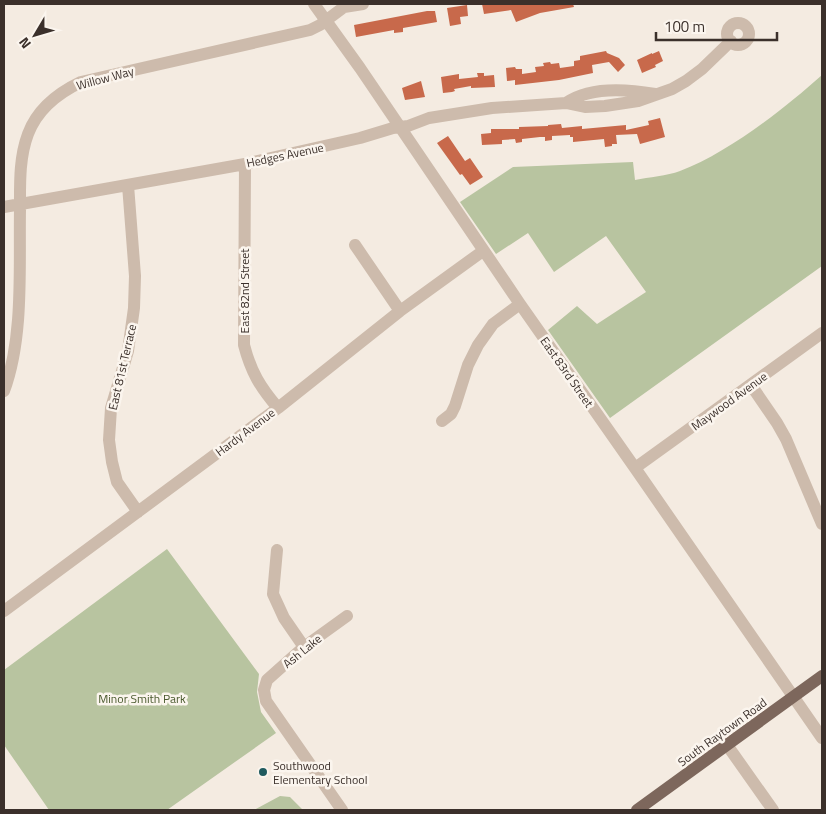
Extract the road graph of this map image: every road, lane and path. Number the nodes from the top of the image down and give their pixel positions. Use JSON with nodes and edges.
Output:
{"nodes":[{"id":1,"x":314,"y":4,"type":"edge"},
{"id":2,"x":363,"y":4,"type":"edge"},
{"id":3,"x":326,"y":20,"type":"junction"},
{"id":4,"x":730,"y":41,"type":"dead end"},
{"id":5,"x":401,"y":127,"type":"junction"},
{"id":6,"x":245,"y":164,"type":"junction"},
{"id":7,"x":128,"y":185,"type":"junction"},
{"id":8,"x":20,"y":204,"type":"junction"},
{"id":9,"x":4,"y":207,"type":"edge"},
{"id":10,"x":355,"y":245,"type":"dead end"},
{"id":11,"x":483,"y":250,"type":"junction"},
{"id":12,"x":520,"y":304,"type":"junction"},
{"id":13,"x":400,"y":312,"type":"junction"},
{"id":14,"x":822,"y":333,"type":"edge"},
{"id":15,"x":751,"y":384,"type":"junction"},
{"id":16,"x":4,"y":391,"type":"edge"},
{"id":17,"x":278,"y":408,"type":"junction"},
{"id":18,"x":442,"y":421,"type":"dead end"},
{"id":19,"x":635,"y":468,"type":"junction"},
{"id":20,"x":138,"y":512,"type":"junction"},
{"id":21,"x":822,"y":524,"type":"edge"},
{"id":22,"x":277,"y":550,"type":"dead end"},
{"id":23,"x":4,"y":611,"type":"edge"},
{"id":24,"x":347,"y":616,"type":"dead end"},
{"id":25,"x":304,"y":647,"type":"junction"},
{"id":26,"x":822,"y":676,"type":"edge"},
{"id":27,"x":794,"y":696,"type":"junction"},
{"id":28,"x":822,"y":738,"type":"edge"},
{"id":29,"x":727,"y":745,"type":"junction"},
{"id":30,"x":342,"y":810,"type":"edge"},
{"id":31,"x":638,"y":810,"type":"edge"},
{"id":32,"x":773,"y":810,"type":"edge"}],
"edges":[{"from":1,"to":3,"type":"street","name":"East 83rd Street"},
{"from":2,"to":3,"type":"street","name":"Willow Way"},
{"from":3,"to":5,"type":"street","name":"East 83rd Street"},
{"from":3,"to":8,"type":"street","name":"Willow Way"},
{"from":4,"to":5,"type":"street","name":"Hedges Avenue"},
{"from":5,"to":6,"type":"street","name":"Hedges Avenue"},
{"from":5,"to":11,"type":"street","name":"East 83rd Street"},
{"from":6,"to":7,"type":"street","name":"Hedges Avenue"},
{"from":6,"to":17,"type":"street","name":"East 82nd Street"},
{"from":7,"to":8,"type":"street","name":"Hedges Avenue"},
{"from":7,"to":20,"type":"street","name":"East 81st Terrace"},
{"from":8,"to":9,"type":"street","name":"Hedges Avenue"},
{"from":8,"to":16,"type":"street","name":"Willow Way"},
{"from":10,"to":13,"type":"street"},
{"from":11,"to":12,"type":"street","name":"East 83rd Street"},
{"from":11,"to":13,"type":"street","name":"Hardy Avenue"},
{"from":12,"to":18,"type":"street"},
{"from":12,"to":19,"type":"street","name":"East 83rd Street"},
{"from":13,"to":17,"type":"street","name":"Hardy Avenue"},
{"from":14,"to":15,"type":"street","name":"Maywood Avenue"},
{"from":15,"to":19,"type":"street","name":"Maywood Avenue"},
{"from":15,"to":21,"type":"street"},
{"from":17,"to":20,"type":"street","name":"Hardy Avenue"},
{"from":19,"to":27,"type":"street","name":"East 83rd Street"},
{"from":20,"to":23,"type":"street","name":"Hardy Avenue"},
{"from":22,"to":25,"type":"street"},
{"from":24,"to":25,"type":"street","name":"Ash Lake"},
{"from":25,"to":30,"type":"street","name":"Ash Lake"},
{"from":26,"to":27,"type":"main road","name":"South Raytown Road"},
{"from":27,"to":28,"type":"street","name":"East 83rd Street"},
{"from":27,"to":29,"type":"main road","name":"South Raytown Road"},
{"from":29,"to":31,"type":"main road","name":"South Raytown Road"},
{"from":29,"to":32,"type":"street"}]}
